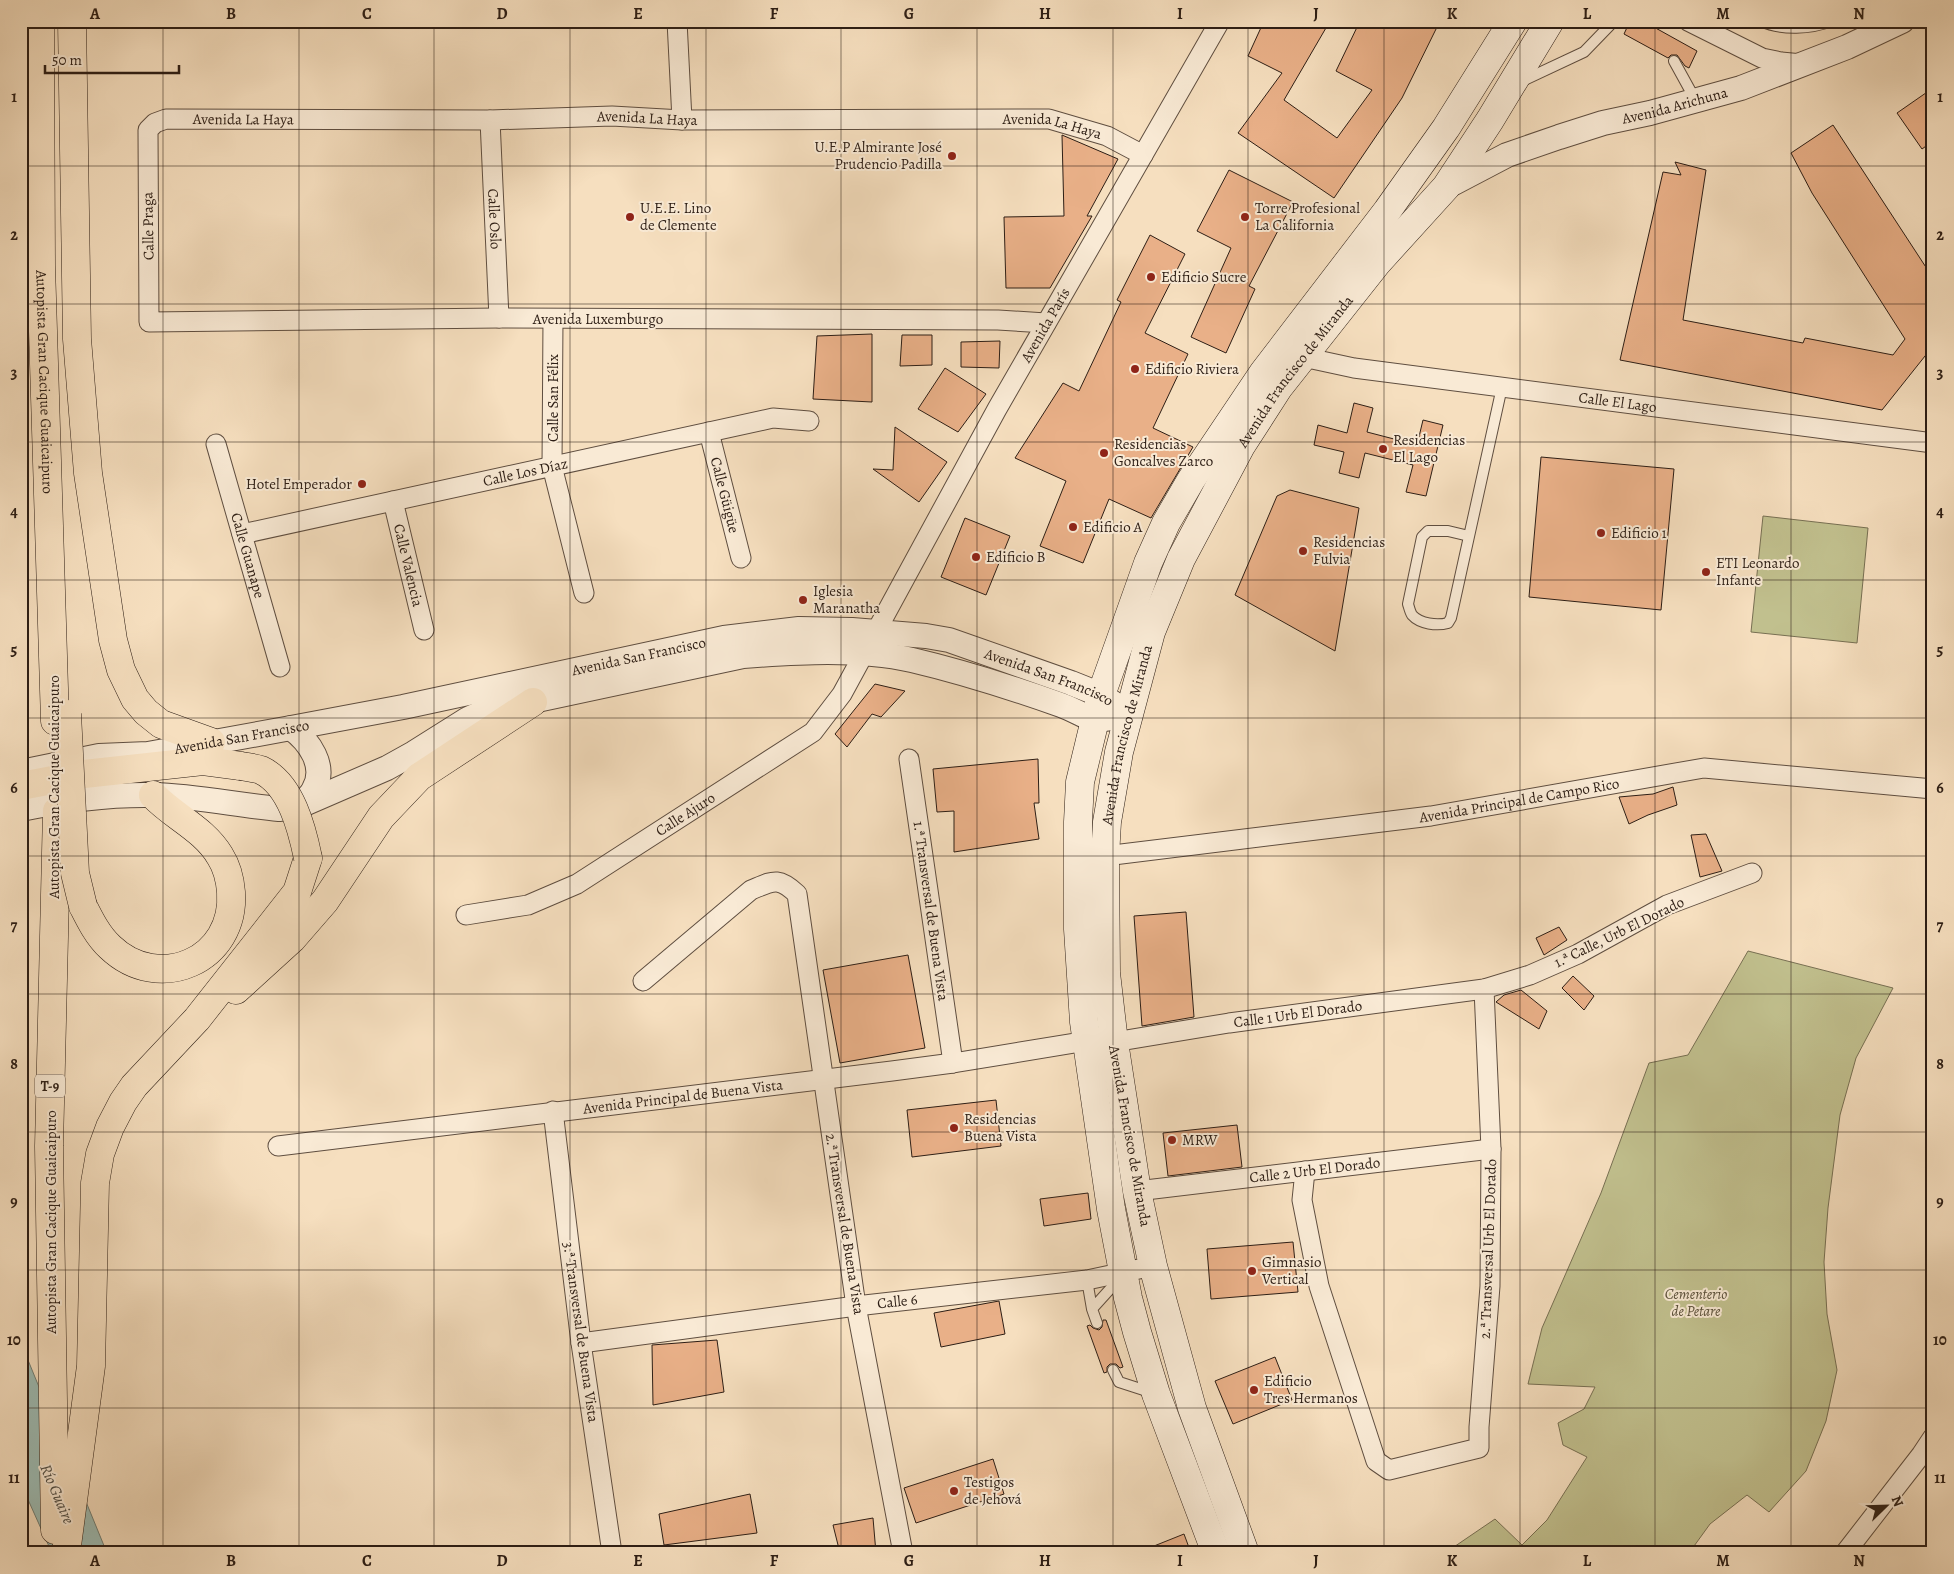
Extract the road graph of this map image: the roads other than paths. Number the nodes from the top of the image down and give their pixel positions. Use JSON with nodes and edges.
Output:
{"nodes":[{"id":1,"x":40,"y":21,"type":"edge"},
{"id":2,"x":72,"y":21,"type":"edge"},
{"id":3,"x":677,"y":21,"type":"edge"},
{"id":4,"x":1220,"y":21,"type":"edge"},
{"id":5,"x":1513,"y":21,"type":"edge"},
{"id":6,"x":1550,"y":21,"type":"edge"},
{"id":7,"x":1614,"y":21,"type":"edge"},
{"id":8,"x":1688,"y":21,"type":"edge"},
{"id":9,"x":1761,"y":21,"type":"edge"},
{"id":10,"x":1832,"y":21,"type":"edge"},
{"id":11,"x":1902,"y":21,"type":"edge"},
{"id":12,"x":1674,"y":60,"type":"dead end"},
{"id":13,"x":1802,"y":64,"type":"junction"},
{"id":14,"x":1510,"y":87,"type":"junction"},
{"id":15,"x":1696,"y":101,"type":"junction"},
{"id":16,"x":490,"y":120,"type":"junction"},
{"id":17,"x":682,"y":120,"type":"junction"},
{"id":18,"x":148,"y":130,"type":"joint"},
{"id":19,"x":1143,"y":155,"type":"junction"},
{"id":20,"x":1446,"y":187,"type":"junction"},
{"id":21,"x":499,"y":318,"type":"junction"},
{"id":22,"x":553,"y":319,"type":"junction"},
{"id":23,"x":149,"y":322,"type":"joint"},
{"id":24,"x":1046,"y":323,"type":"junction"},
{"id":25,"x":1303,"y":357,"type":"junction"},
{"id":26,"x":1502,"y":387,"type":"junction"},
{"id":27,"x":809,"y":421,"type":"dead end"},
{"id":28,"x":709,"y":432,"type":"junction"},
{"id":29,"x":1933,"y":443,"type":"edge"},
{"id":30,"x":216,"y":444,"type":"dead end"},
{"id":31,"x":552,"y":466,"type":"junction"},
{"id":32,"x":392,"y":501,"type":"junction"},
{"id":33,"x":242,"y":534,"type":"junction"},
{"id":34,"x":1469,"y":536,"type":"junction"},
{"id":35,"x":741,"y":558,"type":"dead end"},
{"id":36,"x":584,"y":593,"type":"dead end"},
{"id":37,"x":424,"y":630,"type":"dead end"},
{"id":38,"x":875,"y":632,"type":"junction"},
{"id":39,"x":864,"y":653,"type":"junction"},
{"id":40,"x":280,"y":668,"type":"dead end"},
{"id":41,"x":533,"y":702,"type":"junction"},
{"id":42,"x":1098,"y":707,"type":"junction"},
{"id":43,"x":1130,"y":715,"type":"junction"},
{"id":44,"x":61,"y":717,"type":"junction"},
{"id":45,"x":291,"y":728,"type":"junction"},
{"id":46,"x":211,"y":742,"type":"junction"},
{"id":47,"x":909,"y":759,"type":"dead end"},
{"id":48,"x":21,"y":772,"type":"edge"},
{"id":49,"x":21,"y":786,"type":"edge"},
{"id":50,"x":1933,"y":789,"type":"edge"},
{"id":51,"x":153,"y":795,"type":"junction"},
{"id":52,"x":297,"y":807,"type":"junction"},
{"id":53,"x":21,"y":809,"type":"edge"},
{"id":54,"x":1105,"y":856,"type":"junction"},
{"id":55,"x":1752,"y":873,"type":"dead end"},
{"id":56,"x":466,"y":915,"type":"dead end"},
{"id":57,"x":643,"y":981,"type":"dead end"},
{"id":58,"x":1484,"y":989,"type":"junction"},
{"id":59,"x":197,"y":1018,"type":"junction"},
{"id":60,"x":1087,"y":1041,"type":"junction"},
{"id":61,"x":1114,"y":1042,"type":"junction"},
{"id":62,"x":953,"y":1063,"type":"junction"},
{"id":63,"x":823,"y":1080,"type":"junction"},
{"id":64,"x":553,"y":1111,"type":"junction"},
{"id":65,"x":278,"y":1146,"type":"dead end"},
{"id":66,"x":1491,"y":1149,"type":"junction"},
{"id":67,"x":1305,"y":1171,"type":"junction"},
{"id":68,"x":1137,"y":1191,"type":"junction"},
{"id":69,"x":1153,"y":1266,"type":"junction"},
{"id":70,"x":1124,"y":1273,"type":"junction"},
{"id":71,"x":1087,"y":1280,"type":"junction"},
{"id":72,"x":856,"y":1306,"type":"junction"},
{"id":73,"x":1092,"y":1310,"type":"junction"},
{"id":74,"x":1097,"y":1323,"type":"dead end"},
{"id":75,"x":581,"y":1343,"type":"junction"},
{"id":76,"x":1113,"y":1370,"type":"dead end"},
{"id":77,"x":1156,"y":1394,"type":"junction"},
{"id":78,"x":1932,"y":1439,"type":"edge"},
{"id":79,"x":55,"y":1553,"type":"edge"},
{"id":80,"x":66,"y":1553,"type":"edge"},
{"id":81,"x":612,"y":1553,"type":"edge"},
{"id":82,"x":903,"y":1553,"type":"edge"},
{"id":83,"x":1216,"y":1553,"type":"edge"},
{"id":84,"x":1246,"y":1553,"type":"edge"},
{"id":85,"x":1845,"y":1553,"type":"edge"}],
"edges":[{"from":1,"to":44,"type":"highway","name":"Autopista Gran Cacique Guaicaipuro","number":"T-9"},
{"from":2,"to":46,"type":"highway"},
{"from":3,"to":17,"type":"street"},
{"from":4,"to":19,"type":"street","name":"Avenida París"},
{"from":5,"to":42,"type":"main road","name":"Avenida Francisco de Miranda"},
{"from":6,"to":14,"type":"main road","name":"Avenida Francisco de Miranda"},
{"from":7,"to":14,"type":"lane"},
{"from":8,"to":13,"type":"street"},
{"from":9,"to":10,"type":"lane"},
{"from":11,"to":13,"type":"street","name":"Avenida Arichuna"},
{"from":12,"to":15,"type":"lane"},
{"from":13,"to":15,"type":"street","name":"Avenida Arichuna"},
{"from":14,"to":20,"type":"main road","name":"Avenida Francisco de Miranda"},
{"from":15,"to":20,"type":"street","name":"Avenida Arichuna"},
{"from":16,"to":17,"type":"street","name":"Avenida La Haya"},
{"from":16,"to":18,"type":"street","name":"Avenida La Haya"},
{"from":16,"to":21,"type":"street","name":"Calle Oslo"},
{"from":17,"to":19,"type":"street","name":"Avenida La Haya"},
{"from":18,"to":23,"type":"street","name":"Calle Praga"},
{"from":19,"to":24,"type":"street","name":"Avenida París"},
{"from":20,"to":25,"type":"main road","name":"Avenida Francisco de Miranda"},
{"from":21,"to":22,"type":"street","name":"Avenida Luxemburgo"},
{"from":21,"to":23,"type":"street","name":"Avenida Luxemburgo"},
{"from":22,"to":24,"type":"street","name":"Avenida Luxemburgo"},
{"from":22,"to":31,"type":"street","name":"Calle San Félix"},
{"from":24,"to":38,"type":"street","name":"Avenida París"},
{"from":25,"to":26,"type":"street","name":"Calle El Lago"},
{"from":25,"to":43,"type":"main road","name":"Avenida Francisco de Miranda"},
{"from":26,"to":29,"type":"street","name":"Calle El Lago"},
{"from":26,"to":34,"type":"lane"},
{"from":27,"to":28,"type":"street","name":"Calle Los Díaz"},
{"from":28,"to":31,"type":"street","name":"Calle Los Díaz"},
{"from":28,"to":35,"type":"street","name":"Calle Güigüe"},
{"from":30,"to":33,"type":"street","name":"Calle Guanape"},
{"from":31,"to":32,"type":"street","name":"Calle Los Díaz"},
{"from":31,"to":36,"type":"street","name":"Calle San Félix"},
{"from":32,"to":33,"type":"street","name":"Calle Los Díaz"},
{"from":32,"to":37,"type":"street","name":"Calle Valencia"},
{"from":33,"to":40,"type":"street","name":"Calle Guanape"},
{"from":34,"to":34,"type":"lane"},
{"from":38,"to":39,"type":"street","name":"Avenida París"},
{"from":38,"to":42,"type":"street","name":"Avenida San Francisco"},
{"from":38,"to":45,"type":"street","name":"Avenida San Francisco"},
{"from":39,"to":41,"type":"street","name":"Avenida San Francisco"},
{"from":39,"to":42,"type":"street","name":"Avenida San Francisco"},
{"from":39,"to":56,"type":"street","name":"Calle Ajuro"},
{"from":41,"to":52,"type":"street","name":"Avenida San Francisco"},
{"from":41,"to":59,"type":"highway"},
{"from":42,"to":43,"type":"street","name":"Avenida San Francisco"},
{"from":42,"to":60,"type":"main road","name":"Avenida Francisco de Miranda"},
{"from":43,"to":54,"type":"main road","name":"Avenida Francisco de Miranda"},
{"from":44,"to":51,"type":"highway","bridge":true},
{"from":44,"to":79,"type":"highway","name":"Autopista Gran Cacique Guaicaipuro","number":"T-9"},
{"from":45,"to":46,"type":"street","name":"Avenida San Francisco"},
{"from":45,"to":52,"type":"street"},
{"from":46,"to":48,"type":"street","name":"Avenida San Francisco"},
{"from":47,"to":62,"type":"street","name":"1.ª Transversal de Buena Vista"},
{"from":49,"to":59,"type":"highway","bridge":true},
{"from":50,"to":54,"type":"street","name":"Avenida Principal de Campo Rico"},
{"from":51,"to":52,"type":"street","name":"Avenida San Francisco"},
{"from":51,"to":53,"type":"street","name":"Avenida San Francisco"},
{"from":54,"to":61,"type":"main road","name":"Avenida Francisco de Miranda"},
{"from":55,"to":58,"type":"street","name":"1.ª Calle, Urb El Dorado"},
{"from":57,"to":63,"type":"street","name":"2.ª Transversal de Buena Vista"},
{"from":58,"to":61,"type":"street","name":"Calle 1 Urb El Dorado"},
{"from":58,"to":66,"type":"street","name":"2.ª Transversal Urb El Dorado"},
{"from":59,"to":80,"type":"highway"},
{"from":60,"to":62,"type":"street","name":"Avenida Principal de Buena Vista"},
{"from":60,"to":70,"type":"main road","name":"Avenida Francisco de Miranda"},
{"from":61,"to":68,"type":"main road","name":"Avenida Francisco de Miranda"},
{"from":62,"to":63,"type":"street","name":"Avenida Principal de Buena Vista"},
{"from":63,"to":64,"type":"street","name":"Avenida Principal de Buena Vista"},
{"from":63,"to":72,"type":"street","name":"2.ª Transversal de Buena Vista"},
{"from":64,"to":65,"type":"street","name":"Avenida Principal de Buena Vista"},
{"from":64,"to":75,"type":"street","name":"3.ª Transversal de Buena Vista"},
{"from":66,"to":67,"type":"street","name":"Calle 2 Urb El Dorado"},
{"from":66,"to":67,"type":"street","name":"2.ª Transversal Urb El Dorado"},
{"from":67,"to":68,"type":"street","name":"Calle 2 Urb El Dorado"},
{"from":68,"to":69,"type":"main road","name":"Avenida Francisco de Miranda"},
{"from":69,"to":70,"type":"street","name":"Calle 6"},
{"from":69,"to":84,"type":"main road","name":"Avenida Francisco de Miranda"},
{"from":70,"to":71,"type":"street","name":"Calle 6"},
{"from":70,"to":73,"type":"lane"},
{"from":70,"to":77,"type":"main road","name":"Avenida Francisco de Miranda"},
{"from":71,"to":72,"type":"street","name":"Calle 6"},
{"from":71,"to":73,"type":"lane"},
{"from":72,"to":75,"type":"street","name":"Calle 6"},
{"from":72,"to":82,"type":"street","name":"2.ª Transversal de Buena Vista"},
{"from":73,"to":74,"type":"lane"},
{"from":75,"to":81,"type":"street","name":"3.ª Transversal de Buena Vista"},
{"from":76,"to":77,"type":"lane"},
{"from":77,"to":83,"type":"main road","name":"Avenida Francisco de Miranda"},
{"from":78,"to":85,"type":"street"}]}
